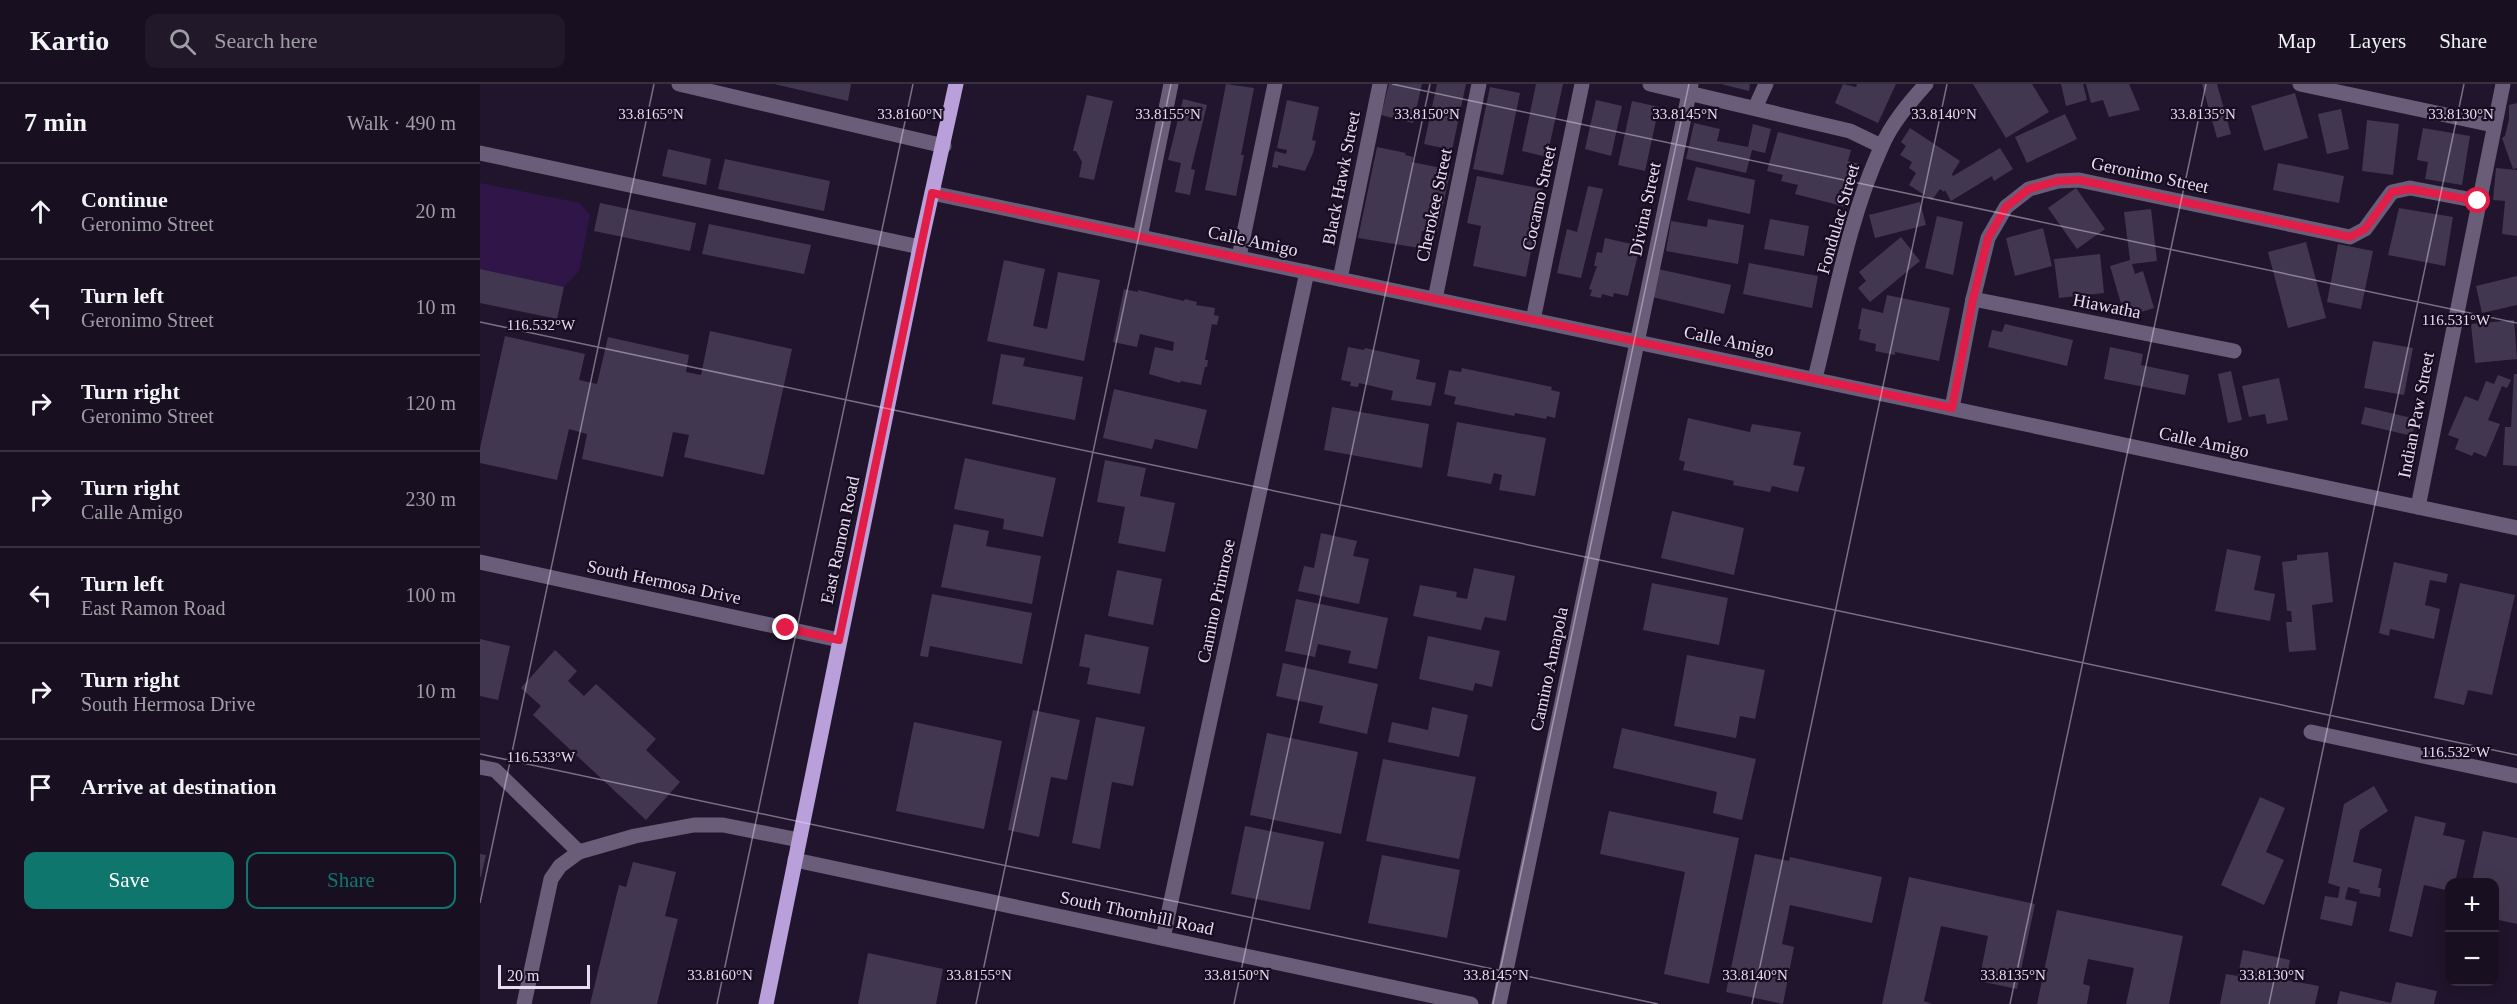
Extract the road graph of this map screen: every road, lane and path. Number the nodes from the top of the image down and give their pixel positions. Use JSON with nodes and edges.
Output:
{"nodes":[{"id":1,"x":679,"y":84,"type":"edge"},
{"id":2,"x":956,"y":84,"type":"edge"},
{"id":3,"x":1171,"y":84,"type":"edge"},
{"id":4,"x":1275,"y":84,"type":"edge"},
{"id":5,"x":1380,"y":84,"type":"edge"},
{"id":6,"x":1479,"y":84,"type":"edge"},
{"id":7,"x":1582,"y":84,"type":"edge"},
{"id":8,"x":1650,"y":84,"type":"edge"},
{"id":9,"x":1766,"y":84,"type":"edge"},
{"id":10,"x":1926,"y":84,"type":"edge"},
{"id":11,"x":2300,"y":84,"type":"edge"},
{"id":12,"x":2503,"y":84,"type":"edge"},
{"id":13,"x":1690,"y":88,"type":"edge"},
{"id":14,"x":1755,"y":108,"type":"junction"},
{"id":15,"x":2493,"y":125,"type":"junction"},
{"id":16,"x":944,"y":146,"type":"junction"},
{"id":17,"x":1881,"y":146,"type":"junction"},
{"id":18,"x":480,"y":153,"type":"edge"},
{"id":19,"x":932,"y":193,"type":"junction"},
{"id":20,"x":2478,"y":201,"type":"junction"},
{"id":21,"x":1140,"y":237,"type":"junction"},
{"id":22,"x":920,"y":248,"type":"junction"},
{"id":23,"x":1239,"y":257,"type":"junction"},
{"id":24,"x":1307,"y":272,"type":"junction"},
{"id":25,"x":1340,"y":279,"type":"junction"},
{"id":26,"x":1435,"y":299,"type":"junction"},
{"id":27,"x":1973,"y":299,"type":"junction"},
{"id":28,"x":1533,"y":320,"type":"junction"},
{"id":29,"x":1637,"y":342,"type":"junction"},
{"id":30,"x":2234,"y":351,"type":"dead end"},
{"id":31,"x":1815,"y":378,"type":"junction"},
{"id":32,"x":1952,"y":408,"type":"junction"},
{"id":33,"x":2418,"y":507,"type":"junction"},
{"id":34,"x":2517,"y":528,"type":"edge"},
{"id":35,"x":480,"y":562,"type":"edge"},
{"id":36,"x":839,"y":640,"type":"junction"},
{"id":37,"x":2311,"y":732,"type":"dead end"},
{"id":38,"x":480,"y":767,"type":"edge"},
{"id":39,"x":2517,"y":776,"type":"edge"},
{"id":40,"x":799,"y":840,"type":"junction"},
{"id":41,"x":579,"y":852,"type":"junction"},
{"id":42,"x":795,"y":860,"type":"junction"},
{"id":43,"x":1163,"y":938,"type":"junction"},
{"id":44,"x":524,"y":1004,"type":"edge"},
{"id":45,"x":766,"y":1004,"type":"edge"},
{"id":46,"x":1471,"y":1004,"type":"edge"},
{"id":47,"x":1499,"y":1004,"type":"edge"}],
"edges":[{"from":1,"to":16,"type":"street"},
{"from":2,"to":16,"type":"main road","name":"East Ramon Road"},
{"from":3,"to":21,"type":"street"},
{"from":4,"to":23,"type":"street"},
{"from":5,"to":25,"type":"street","name":"Black Hawk Street"},
{"from":6,"to":26,"type":"street","name":"Cherokee Street"},
{"from":7,"to":28,"type":"street","name":"Cocamo Street"},
{"from":8,"to":13,"type":"street"},
{"from":9,"to":14,"type":"street"},
{"from":10,"to":17,"type":"street","name":"Fondulac Street"},
{"from":11,"to":15,"type":"street"},
{"from":12,"to":15,"type":"street","name":"Indian Paw Street"},
{"from":13,"to":14,"type":"street"},
{"from":13,"to":29,"type":"street","name":"Divina Street"},
{"from":14,"to":17,"type":"street"},
{"from":15,"to":20,"type":"street","name":"Indian Paw Street"},
{"from":16,"to":19,"type":"main road","name":"East Ramon Road"},
{"from":17,"to":31,"type":"street","name":"Fondulac Street"},
{"from":18,"to":22,"type":"street"},
{"from":19,"to":21,"type":"street","name":"Calle Amigo"},
{"from":19,"to":22,"type":"main road","name":"East Ramon Road"},
{"from":20,"to":27,"type":"street","name":"Geronimo Street"},
{"from":20,"to":33,"type":"street","name":"Indian Paw Street"},
{"from":21,"to":23,"type":"street","name":"Calle Amigo"},
{"from":22,"to":36,"type":"main road","name":"East Ramon Road"},
{"from":23,"to":24,"type":"street","name":"Calle Amigo"},
{"from":24,"to":25,"type":"street","name":"Calle Amigo"},
{"from":24,"to":43,"type":"street","name":"Camino Primrose"},
{"from":25,"to":26,"type":"street","name":"Calle Amigo"},
{"from":26,"to":28,"type":"street","name":"Calle Amigo"},
{"from":27,"to":30,"type":"street","name":"Hiawatha"},
{"from":27,"to":32,"type":"street","name":"Geronimo Street"},
{"from":28,"to":29,"type":"street","name":"Calle Amigo"},
{"from":29,"to":31,"type":"street","name":"Calle Amigo"},
{"from":29,"to":47,"type":"street","name":"Camino Amapola"},
{"from":31,"to":32,"type":"street","name":"Calle Amigo"},
{"from":32,"to":33,"type":"street","name":"Calle Amigo"},
{"from":33,"to":34,"type":"street","name":"Calle Amigo"},
{"from":35,"to":36,"type":"street","name":"South Hermosa Drive"},
{"from":36,"to":40,"type":"main road","name":"East Ramon Road"},
{"from":37,"to":39,"type":"street"},
{"from":38,"to":41,"type":"street"},
{"from":40,"to":41,"type":"street"},
{"from":40,"to":42,"type":"main road","name":"East Ramon Road"},
{"from":41,"to":44,"type":"street"},
{"from":42,"to":43,"type":"street","name":"South Thornhill Road"},
{"from":42,"to":45,"type":"main road","name":"East Ramon Road"},
{"from":43,"to":46,"type":"street","name":"South Thornhill Road"}]}
